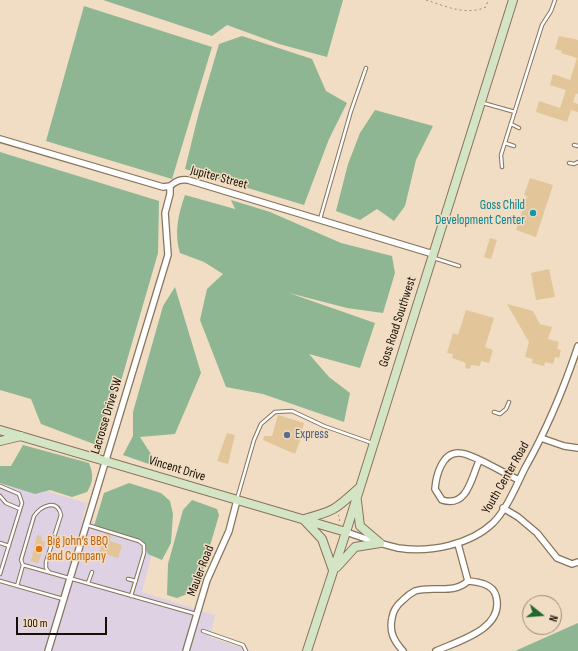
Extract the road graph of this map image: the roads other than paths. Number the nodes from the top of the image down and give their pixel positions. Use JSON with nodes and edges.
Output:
{"nodes":[{"id":1,"x":512,"y":0,"type":"edge"},
{"id":2,"x":555,"y":0,"type":"edge"},
{"id":3,"x":366,"y":68,"type":"dead end"},
{"id":4,"x":481,"y":103,"type":"junction"},
{"id":5,"x":515,"y":112,"type":"junction"},
{"id":6,"x":511,"y":124,"type":"junction"},
{"id":7,"x":519,"y":128,"type":"dead end"},
{"id":8,"x":0,"y":139,"type":"edge"},
{"id":9,"x":505,"y":143,"type":"junction"},
{"id":10,"x":574,"y":145,"type":"dead end"},
{"id":11,"x":514,"y":146,"type":"dead end"},
{"id":12,"x":578,"y":146,"type":"edge"},
{"id":13,"x":578,"y":162,"type":"edge"},
{"id":14,"x":569,"y":163,"type":"dead end"},
{"id":15,"x":502,"y":167,"type":"dead end"},
{"id":16,"x":170,"y":186,"type":"junction"},
{"id":17,"x":320,"y":219,"type":"junction"},
{"id":18,"x":432,"y":255,"type":"junction"},
{"id":19,"x":459,"y":266,"type":"dead end"},
{"id":20,"x":578,"y":346,"type":"edge"},
{"id":21,"x":576,"y":359,"type":"edge"},
{"id":22,"x":509,"y":402,"type":"dead end"},
{"id":23,"x":494,"y":412,"type":"dead end"},
{"id":24,"x":0,"y":430,"type":"edge"},
{"id":25,"x":21,"y":436,"type":"junction"},
{"id":26,"x":541,"y":438,"type":"junction"},
{"id":27,"x":0,"y":441,"type":"edge"},
{"id":28,"x":372,"y":443,"type":"junction"},
{"id":29,"x":578,"y":448,"type":"edge"},
{"id":30,"x":105,"y":460,"type":"junction"},
{"id":31,"x":479,"y":461,"type":"junction"},
{"id":32,"x":519,"y":480,"type":"junction"},
{"id":33,"x":0,"y":486,"type":"edge"},
{"id":34,"x":360,"y":487,"type":"junction"},
{"id":35,"x":0,"y":496,"type":"edge"},
{"id":36,"x":356,"y":498,"type":"junction"},
{"id":37,"x":237,"y":500,"type":"junction"},
{"id":38,"x":503,"y":508,"type":"junction"},
{"id":39,"x":20,"y":509,"type":"junction"},
{"id":40,"x":303,"y":519,"type":"junction"},
{"id":41,"x":86,"y":525,"type":"junction"},
{"id":42,"x":346,"y":532,"type":"junction"},
{"id":43,"x":380,"y":542,"type":"junction"},
{"id":44,"x":0,"y":543,"type":"edge"},
{"id":45,"x":458,"y":544,"type":"junction"},
{"id":46,"x":9,"y":546,"type":"junction"},
{"id":47,"x":578,"y":562,"type":"edge"},
{"id":48,"x":2,"y":563,"type":"edge"},
{"id":49,"x":23,"y":565,"type":"junction"},
{"id":50,"x":334,"y":570,"type":"junction"},
{"id":51,"x":49,"y":572,"type":"junction"},
{"id":52,"x":92,"y":572,"type":"dead end"},
{"id":53,"x":0,"y":574,"type":"edge"},
{"id":54,"x":70,"y":578,"type":"junction"},
{"id":55,"x":128,"y":578,"type":"dead end"},
{"id":56,"x":0,"y":581,"type":"edge"},
{"id":57,"x":136,"y":581,"type":"junction"},
{"id":58,"x":468,"y":581,"type":"junction"},
{"id":59,"x":88,"y":583,"type":"junction"},
{"id":60,"x":17,"y":586,"type":"junction"},
{"id":61,"x":131,"y":596,"type":"junction"},
{"id":62,"x":63,"y":599,"type":"junction"},
{"id":63,"x":196,"y":615,"type":"junction"},
{"id":64,"x":204,"y":631,"type":"dead end"},
{"id":65,"x":48,"y":651,"type":"edge"},
{"id":66,"x":186,"y":651,"type":"edge"},
{"id":67,"x":246,"y":651,"type":"edge"},
{"id":68,"x":307,"y":651,"type":"edge"},
{"id":69,"x":403,"y":651,"type":"edge"},
{"id":70,"x":436,"y":651,"type":"edge"}],
"edges":[{"from":1,"to":4,"type":"street","name":"Goss Road Southwest"},
{"from":2,"to":5,"type":"lane"},
{"from":3,"to":17,"type":"lane"},
{"from":4,"to":5,"type":"lane"},
{"from":4,"to":18,"type":"street","name":"Goss Road Southwest"},
{"from":5,"to":6,"type":"lane"},
{"from":6,"to":7,"type":"lane"},
{"from":6,"to":9,"type":"lane"},
{"from":8,"to":16,"type":"street","name":"Jupiter Street"},
{"from":9,"to":11,"type":"lane"},
{"from":9,"to":15,"type":"lane"},
{"from":10,"to":12,"type":"lane"},
{"from":13,"to":14,"type":"lane"},
{"from":16,"to":17,"type":"street","name":"Jupiter Street"},
{"from":16,"to":30,"type":"street","name":"Lacrosse Drive SW"},
{"from":17,"to":18,"type":"street","name":"Jupiter Street"},
{"from":18,"to":19,"type":"lane"},
{"from":18,"to":28,"type":"street","name":"Goss Road Southwest"},
{"from":20,"to":21,"type":"street","name":"Youth Center Road"},
{"from":21,"to":26,"type":"street","name":"Youth Center Road"},
{"from":22,"to":23,"type":"lane"},
{"from":24,"to":25,"type":"street","name":"Vincent Drive"},
{"from":25,"to":27,"type":"street"},
{"from":25,"to":30,"type":"street","name":"Vincent Drive"},
{"from":26,"to":29,"type":"street"},
{"from":26,"to":32,"type":"street","name":"Youth Center Road"},
{"from":28,"to":34,"type":"street","name":"Goss Road Southwest"},
{"from":28,"to":37,"type":"lane"},
{"from":30,"to":37,"type":"street","name":"Vincent Drive"},
{"from":30,"to":41,"type":"street","name":"Lacrosse Drive SW"},
{"from":31,"to":31,"type":"street"},
{"from":31,"to":32,"type":"street"},
{"from":32,"to":38,"type":"street","name":"Youth Center Road"},
{"from":33,"to":39,"type":"lane"},
{"from":34,"to":36,"type":"street","name":"Goss Road Southwest"},
{"from":34,"to":40,"type":"street"},
{"from":35,"to":39,"type":"lane"},
{"from":36,"to":42,"type":"street","name":"Goss Road Southwest"},
{"from":36,"to":43,"type":"street"},
{"from":37,"to":40,"type":"street","name":"Vincent Drive"},
{"from":37,"to":63,"type":"street","name":"Mauler Road"},
{"from":38,"to":45,"type":"street","name":"Youth Center Road"},
{"from":38,"to":47,"type":"street"},
{"from":39,"to":46,"type":"lane"},
{"from":40,"to":42,"type":"street","name":"Vincent Drive"},
{"from":40,"to":50,"type":"street"},
{"from":41,"to":54,"type":"street","name":"Lacrosse Drive SW"},
{"from":41,"to":57,"type":"lane"},
{"from":42,"to":43,"type":"street","name":"Youth Center Road"},
{"from":42,"to":50,"type":"street","name":"Goss Road Southwest"},
{"from":43,"to":45,"type":"street","name":"Youth Center Road"},
{"from":43,"to":50,"type":"street"},
{"from":44,"to":46,"type":"lane"},
{"from":45,"to":58,"type":"street"},
{"from":46,"to":48,"type":"lane"},
{"from":48,"to":53,"type":"lane"},
{"from":49,"to":51,"type":"lane"},
{"from":49,"to":51,"type":"lane"},
{"from":49,"to":60,"type":"lane"},
{"from":50,"to":68,"type":"street","name":"Goss Road Southwest"},
{"from":51,"to":54,"type":"lane"},
{"from":52,"to":59,"type":"lane"},
{"from":54,"to":59,"type":"lane"},
{"from":54,"to":62,"type":"street","name":"Lacrosse Drive SW"},
{"from":55,"to":57,"type":"lane"},
{"from":56,"to":60,"type":"lane"},
{"from":57,"to":61,"type":"lane"},
{"from":58,"to":69,"type":"street"},
{"from":58,"to":70,"type":"street"},
{"from":59,"to":61,"type":"lane"},
{"from":60,"to":62,"type":"lane"},
{"from":61,"to":63,"type":"lane"},
{"from":62,"to":65,"type":"street","name":"Lacrosse Drive SW"},
{"from":63,"to":66,"type":"street","name":"Mauler Road"},
{"from":64,"to":67,"type":"lane"}]}
